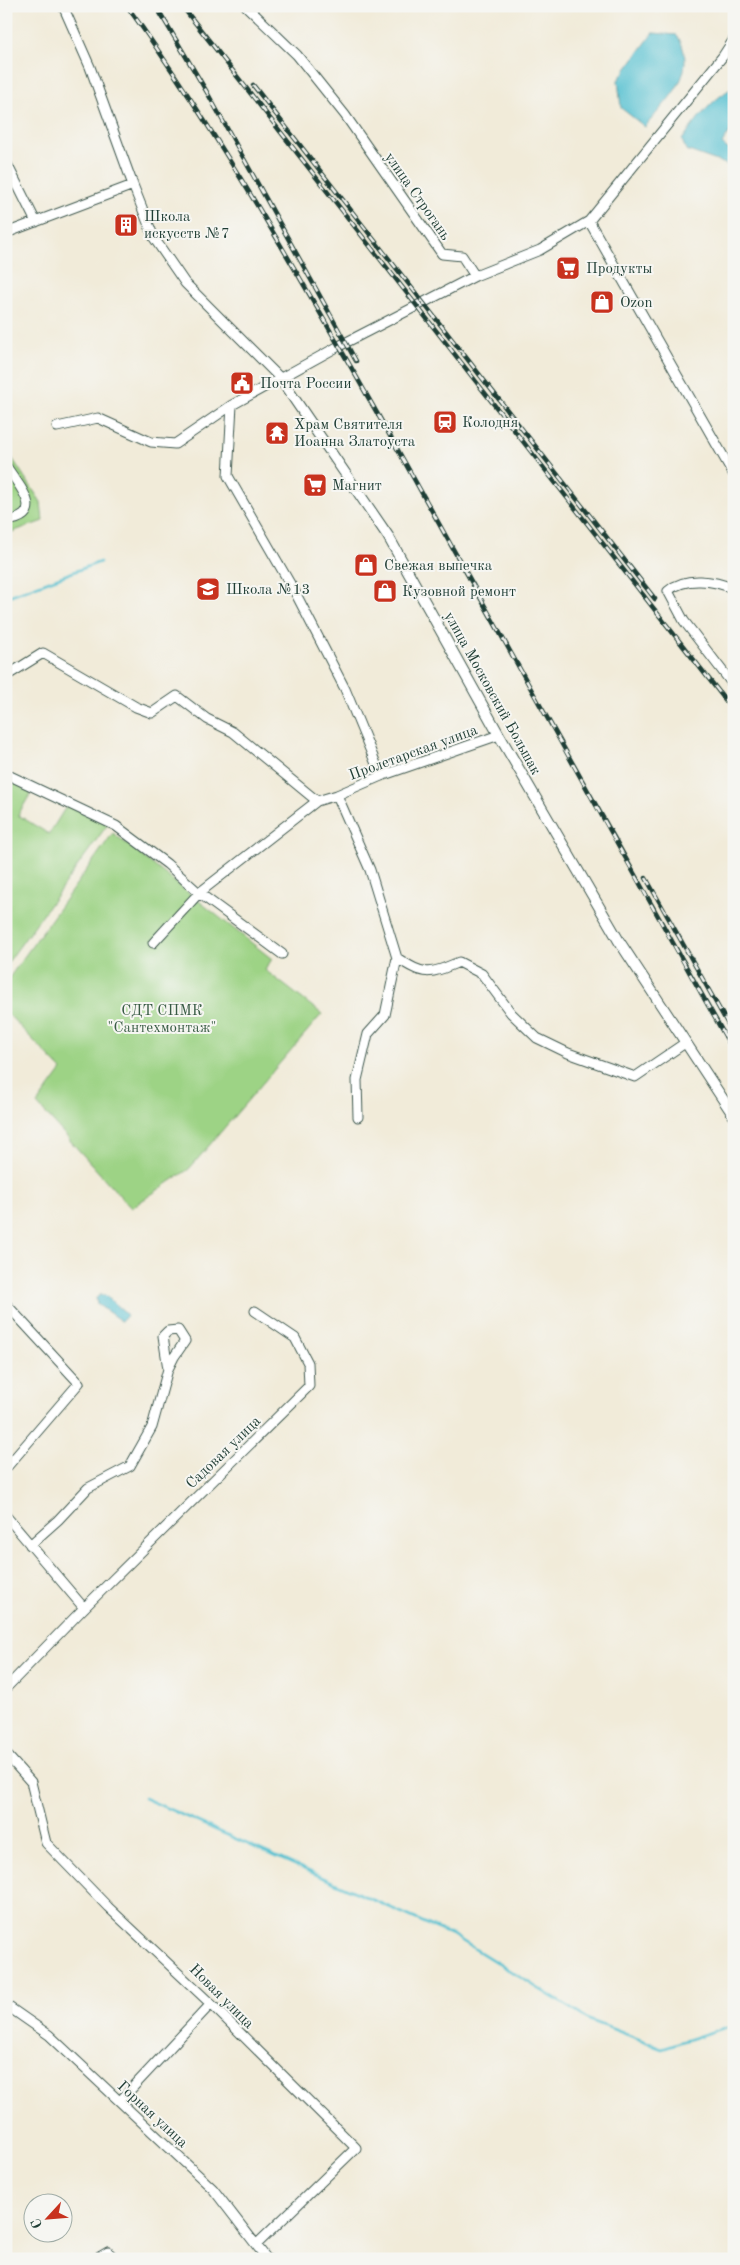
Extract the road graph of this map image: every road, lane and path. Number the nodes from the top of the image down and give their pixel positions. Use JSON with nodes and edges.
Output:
{"nodes":[{"id":1,"x":63,"y":6,"type":"edge"},
{"id":2,"x":246,"y":6,"type":"edge"},
{"id":3,"x":734,"y":39,"type":"edge"},
{"id":4,"x":6,"y":162,"type":"edge"},
{"id":5,"x":132,"y":186,"type":"junction"},
{"id":6,"x":589,"y":221,"type":"junction"},
{"id":7,"x":36,"y":222,"type":"junction"},
{"id":8,"x":6,"y":233,"type":"edge"},
{"id":9,"x":474,"y":276,"type":"junction"},
{"id":10,"x":280,"y":378,"type":"junction"},
{"id":11,"x":232,"y":404,"type":"junction"},
{"id":12,"x":57,"y":427,"type":"dead end"},
{"id":13,"x":6,"y":466,"type":"edge"},
{"id":14,"x":734,"y":475,"type":"edge"},
{"id":15,"x":6,"y":521,"type":"edge"},
{"id":16,"x":734,"y":589,"type":"edge"},
{"id":17,"x":6,"y":676,"type":"edge"},
{"id":18,"x":734,"y":686,"type":"edge"},
{"id":19,"x":499,"y":735,"type":"junction"},
{"id":20,"x":6,"y":774,"type":"edge"},
{"id":21,"x":381,"y":776,"type":"junction"},
{"id":22,"x":337,"y":795,"type":"junction"},
{"id":23,"x":317,"y":801,"type":"junction"},
{"id":24,"x":199,"y":893,"type":"junction"},
{"id":25,"x":153,"y":943,"type":"dead end"},
{"id":26,"x":282,"y":954,"type":"dead end"},
{"id":27,"x":396,"y":958,"type":"junction"},
{"id":28,"x":684,"y":1043,"type":"junction"},
{"id":29,"x":734,"y":1116,"type":"edge"},
{"id":30,"x":358,"y":1117,"type":"dead end"},
{"id":31,"x":6,"y":1304,"type":"edge"},
{"id":32,"x":255,"y":1311,"type":"dead end"},
{"id":33,"x":168,"y":1369,"type":"dead end"},
{"id":34,"x":6,"y":1468,"type":"edge"},
{"id":35,"x":6,"y":1516,"type":"edge"},
{"id":36,"x":30,"y":1545,"type":"junction"},
{"id":37,"x":84,"y":1608,"type":"junction"},
{"id":38,"x":6,"y":1688,"type":"edge"},
{"id":39,"x":6,"y":1754,"type":"edge"},
{"id":40,"x":210,"y":2004,"type":"junction"},
{"id":41,"x":6,"y":2005,"type":"edge"},
{"id":42,"x":120,"y":2101,"type":"junction"},
{"id":43,"x":259,"y":2242,"type":"junction"},
{"id":44,"x":96,"y":2259,"type":"edge"},
{"id":45,"x":115,"y":2259,"type":"edge"},
{"id":46,"x":267,"y":2259,"type":"edge"}],
"edges":[{"from":1,"to":5,"type":"street","name":"улица Московский Большак"},
{"from":2,"to":9,"type":"street","name":"улица Строгань"},
{"from":3,"to":6,"type":"street"},
{"from":4,"to":7,"type":"street"},
{"from":5,"to":7,"type":"street"},
{"from":5,"to":10,"type":"street","name":"улица Московский Большак"},
{"from":6,"to":9,"type":"street"},
{"from":6,"to":14,"type":"street"},
{"from":7,"to":8,"type":"street"},
{"from":9,"to":10,"type":"street"},
{"from":10,"to":11,"type":"street"},
{"from":10,"to":19,"type":"street","name":"улица Московский Большак"},
{"from":11,"to":12,"type":"street"},
{"from":11,"to":21,"type":"street"},
{"from":13,"to":15,"type":"street"},
{"from":16,"to":18,"type":"street"},
{"from":17,"to":23,"type":"street"},
{"from":19,"to":21,"type":"street","name":"Пролетарская улица"},
{"from":19,"to":28,"type":"street","name":"улица Московский Большак"},
{"from":20,"to":24,"type":"street"},
{"from":21,"to":22,"type":"street","name":"Пролетарская улица"},
{"from":22,"to":23,"type":"street","name":"Пролетарская улица"},
{"from":22,"to":27,"type":"street","name":"Пролетарская улица"},
{"from":23,"to":24,"type":"street","name":"Пролетарская улица"},
{"from":24,"to":25,"type":"street","name":"Пролетарская улица"},
{"from":24,"to":26,"type":"street"},
{"from":27,"to":28,"type":"street"},
{"from":27,"to":30,"type":"street","name":"Пролетарская улица"},
{"from":28,"to":29,"type":"street","name":"улица Московский Большак"},
{"from":31,"to":34,"type":"street"},
{"from":32,"to":37,"type":"street","name":"Садовая улица"},
{"from":33,"to":36,"type":"street"},
{"from":35,"to":36,"type":"street"},
{"from":36,"to":37,"type":"street"},
{"from":37,"to":38,"type":"street","name":"Садовая улица"},
{"from":39,"to":40,"type":"street","name":"Новая улица"},
{"from":40,"to":42,"type":"street"},
{"from":40,"to":43,"type":"street","name":"Новая улица"},
{"from":41,"to":42,"type":"street","name":"Горная улица"},
{"from":42,"to":43,"type":"street","name":"Горная улица"},
{"from":43,"to":46,"type":"street","name":"Горная улица"},
{"from":44,"to":45,"type":"street"}]}
